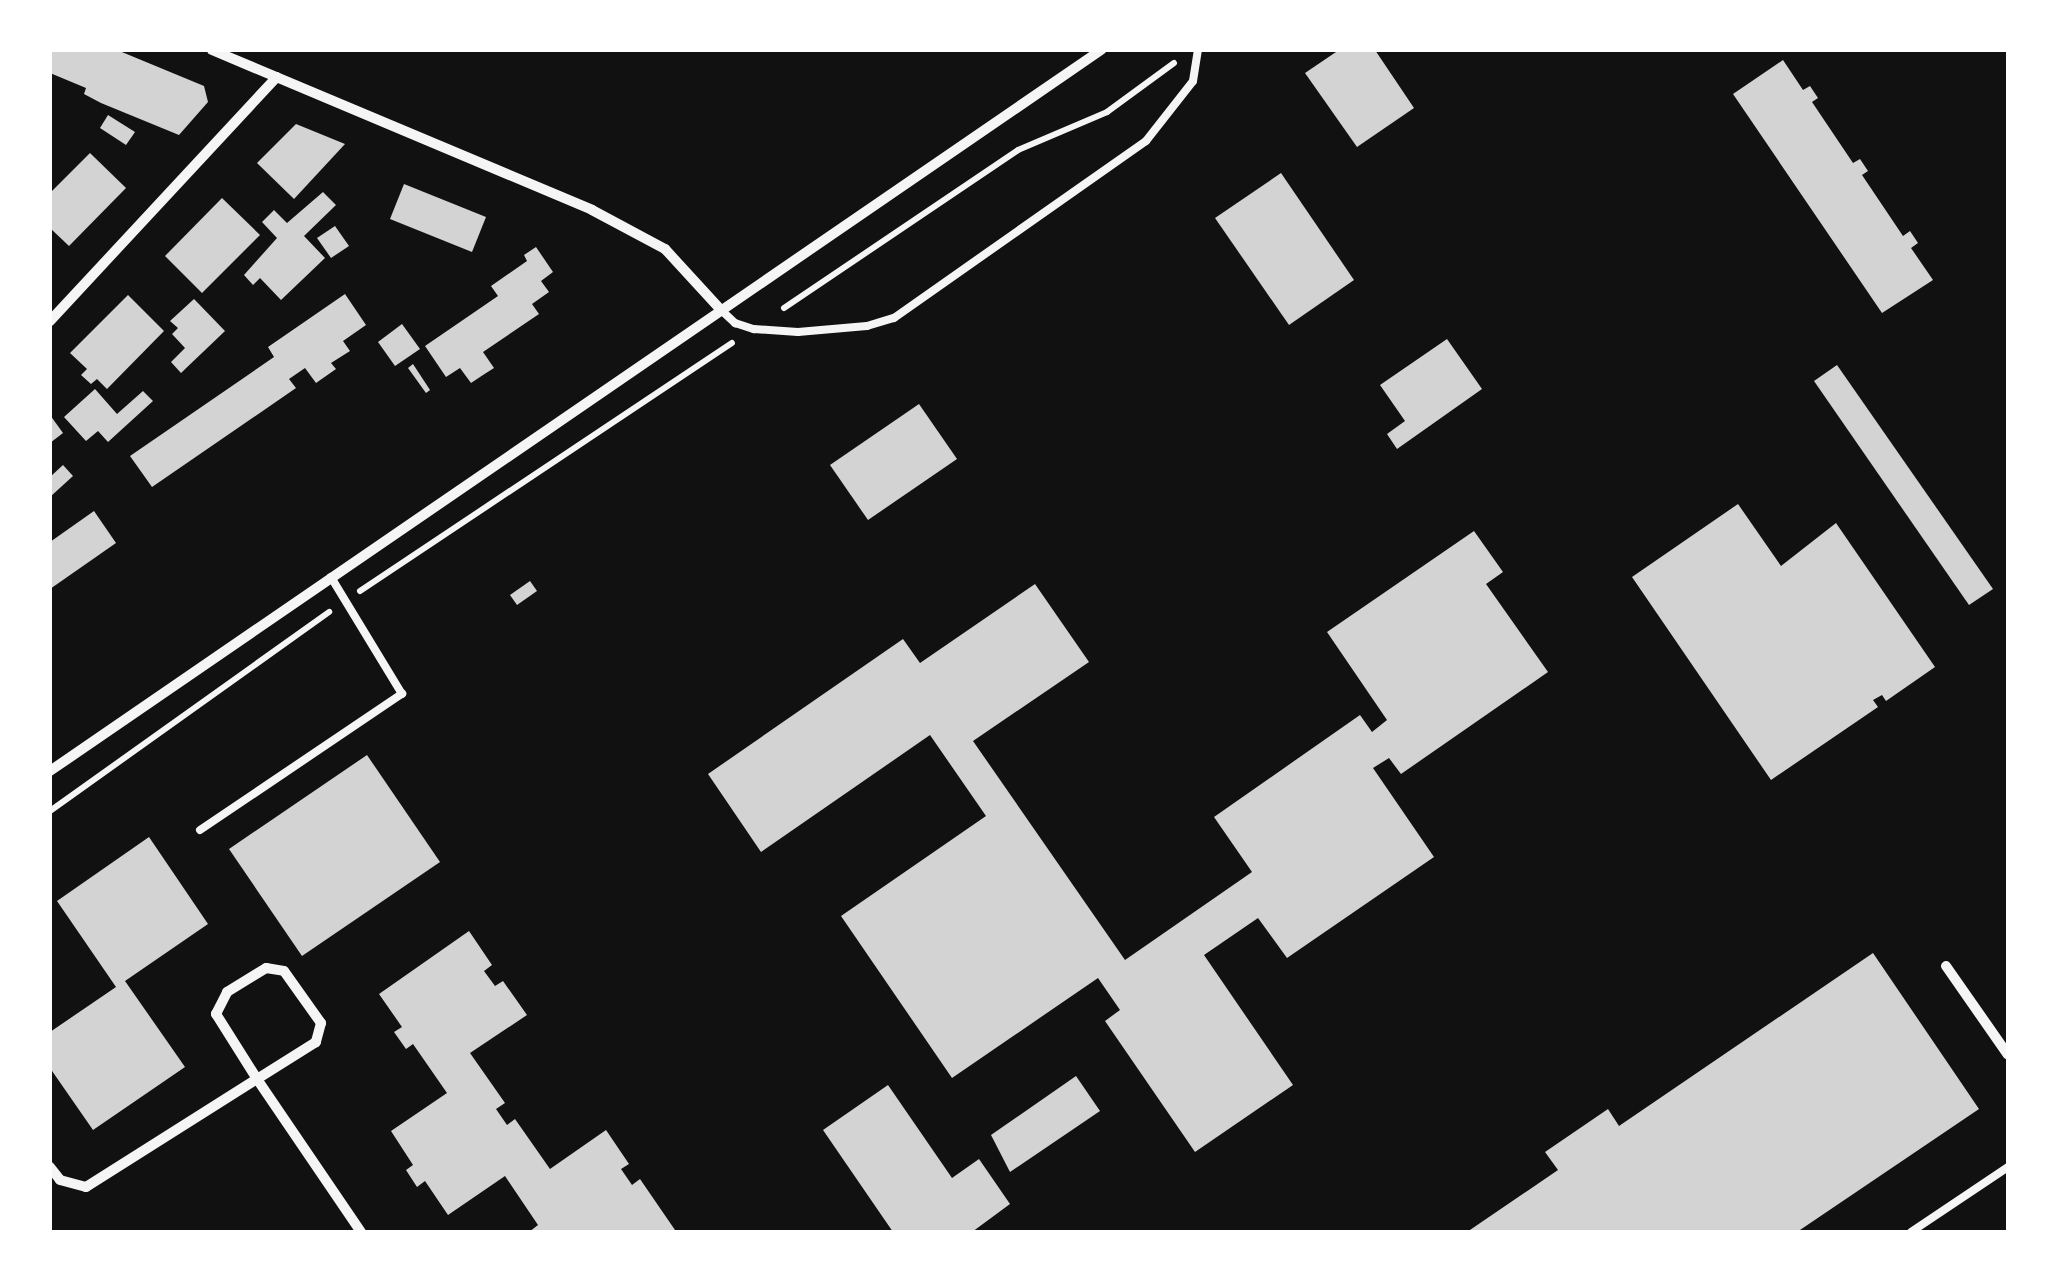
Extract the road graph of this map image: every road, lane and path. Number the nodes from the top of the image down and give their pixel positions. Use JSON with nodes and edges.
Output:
{"nodes":[{"id":1,"x":212,"y":50,"type":"edge"},
{"id":2,"x":1100,"y":50,"type":"edge"},
{"id":3,"x":1198,"y":50,"type":"edge"},
{"id":4,"x":1178,"y":58,"type":"dead end"},
{"id":5,"x":276,"y":77,"type":"junction"},
{"id":6,"x":720,"y":309,"type":"junction"},
{"id":7,"x":50,"y":321,"type":"edge"},
{"id":8,"x":754,"y":329,"type":"junction"},
{"id":9,"x":331,"y":577,"type":"junction"},
{"id":10,"x":346,"y":600,"type":"junction"},
{"id":11,"x":50,"y":770,"type":"edge"},
{"id":12,"x":50,"y":811,"type":"edge"},
{"id":13,"x":200,"y":830,"type":"dead end"},
{"id":14,"x":1946,"y":966,"type":"dead end"},
{"id":15,"x":2008,"y":1055,"type":"edge"},
{"id":16,"x":257,"y":1079,"type":"junction"},
{"id":17,"x":2008,"y":1167,"type":"edge"},
{"id":18,"x":50,"y":1168,"type":"edge"},
{"id":19,"x":361,"y":1232,"type":"edge"},
{"id":20,"x":1911,"y":1232,"type":"edge"}],
"edges":[{"from":1,"to":5,"type":"street"},
{"from":2,"to":6,"type":"street"},
{"from":3,"to":8,"type":"lane"},
{"from":4,"to":8,"type":"path"},
{"from":5,"to":6,"type":"street"},
{"from":5,"to":7,"type":"street"},
{"from":6,"to":8,"type":"lane"},
{"from":6,"to":9,"type":"street"},
{"from":8,"to":10,"type":"path"},
{"from":9,"to":10,"type":"lane"},
{"from":9,"to":11,"type":"street"},
{"from":10,"to":12,"type":"path"},
{"from":10,"to":13,"type":"lane"},
{"from":14,"to":15,"type":"street"},
{"from":16,"to":16,"type":"street"},
{"from":16,"to":18,"type":"street"},
{"from":16,"to":19,"type":"street"},
{"from":17,"to":20,"type":"lane"}]}
